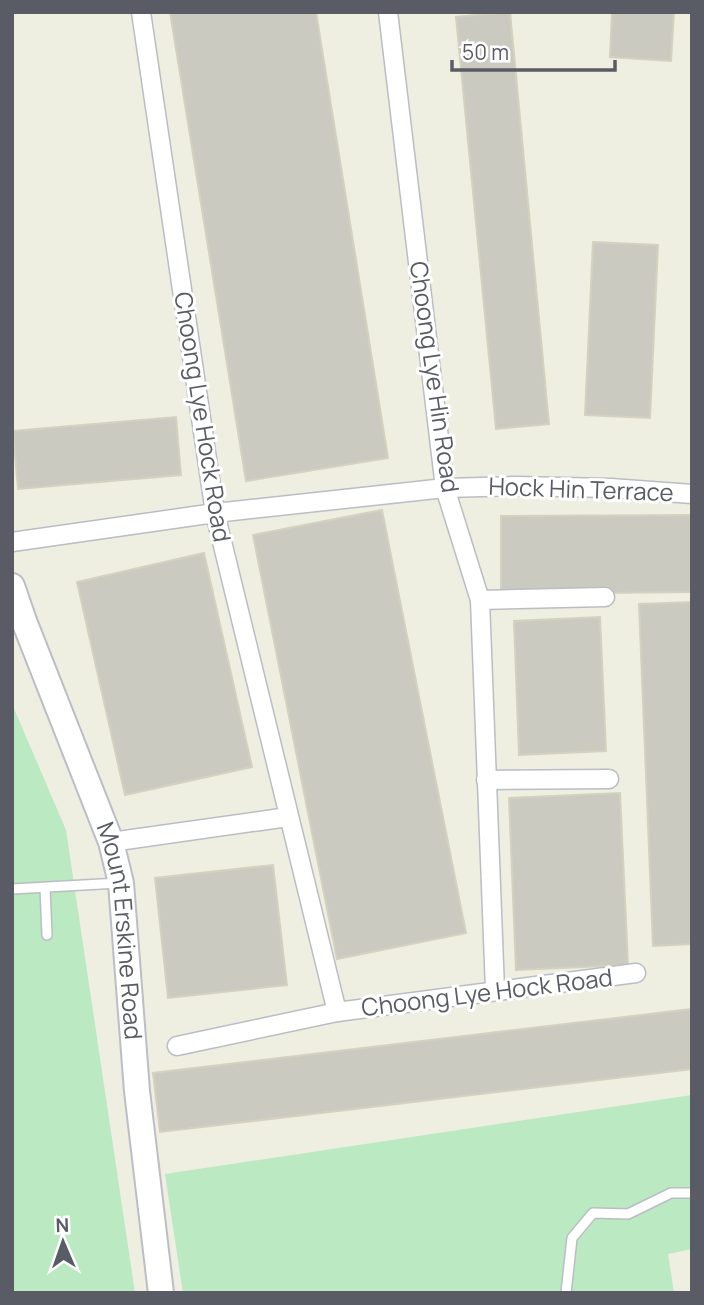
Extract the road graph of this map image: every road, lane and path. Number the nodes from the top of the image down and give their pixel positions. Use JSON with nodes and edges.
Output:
{"nodes":[{"id":1,"x":141,"y":12,"type":"edge"},
{"id":2,"x":388,"y":12,"type":"edge"},
{"id":3,"x":446,"y":488,"type":"junction"},
{"id":4,"x":692,"y":494,"type":"edge"},
{"id":5,"x":215,"y":513,"type":"junction"},
{"id":6,"x":12,"y":542,"type":"edge"},
{"id":7,"x":12,"y":586,"type":"edge"},
{"id":8,"x":605,"y":597,"type":"dead end"},
{"id":9,"x":480,"y":600,"type":"junction"},
{"id":10,"x":609,"y":779,"type":"dead end"},
{"id":11,"x":486,"y":780,"type":"junction"},
{"id":12,"x":288,"y":817,"type":"junction"},
{"id":13,"x":111,"y":842,"type":"junction"},
{"id":14,"x":121,"y":883,"type":"junction"},
{"id":15,"x":45,"y":888,"type":"junction"},
{"id":16,"x":12,"y":889,"type":"edge"},
{"id":17,"x":47,"y":935,"type":"dead end"},
{"id":18,"x":636,"y":973,"type":"dead end"},
{"id":19,"x":495,"y":990,"type":"junction"},
{"id":20,"x":338,"y":1012,"type":"junction"},
{"id":21,"x":177,"y":1046,"type":"dead end"},
{"id":22,"x":692,"y":1193,"type":"edge"},
{"id":23,"x":161,"y":1293,"type":"edge"},
{"id":24,"x":566,"y":1293,"type":"edge"}],
"edges":[{"from":1,"to":5,"type":"street","name":"Choong Lye Hock Road"},
{"from":2,"to":3,"type":"street","name":"Choong Lye Hin Road"},
{"from":3,"to":4,"type":"street","name":"Hock Hin Terrace"},
{"from":3,"to":5,"type":"street","name":"Hock Hin Terrace"},
{"from":3,"to":9,"type":"street","name":"Choong Lye Hin Road"},
{"from":5,"to":6,"type":"street","name":"Hock Hin Terrace"},
{"from":5,"to":12,"type":"street","name":"Choong Lye Hock Road"},
{"from":7,"to":13,"type":"main road","name":"Mount Erskine Road"},
{"from":8,"to":9,"type":"street"},
{"from":9,"to":11,"type":"street","name":"Choong Lye Hin Road"},
{"from":10,"to":11,"type":"street"},
{"from":11,"to":19,"type":"street","name":"Choong Lye Hin Road"},
{"from":12,"to":13,"type":"street"},
{"from":12,"to":20,"type":"street","name":"Choong Lye Hock Road"},
{"from":13,"to":14,"type":"main road","name":"Mount Erskine Road"},
{"from":14,"to":15,"type":"lane"},
{"from":14,"to":23,"type":"main road","name":"Mount Erskine Road"},
{"from":15,"to":16,"type":"lane"},
{"from":15,"to":17,"type":"lane"},
{"from":18,"to":19,"type":"street","name":"Choong Lye Hock Road"},
{"from":19,"to":20,"type":"street","name":"Choong Lye Hock Road"},
{"from":20,"to":21,"type":"street","name":"Choong Lye Hock Road"},
{"from":22,"to":24,"type":"lane"}]}
